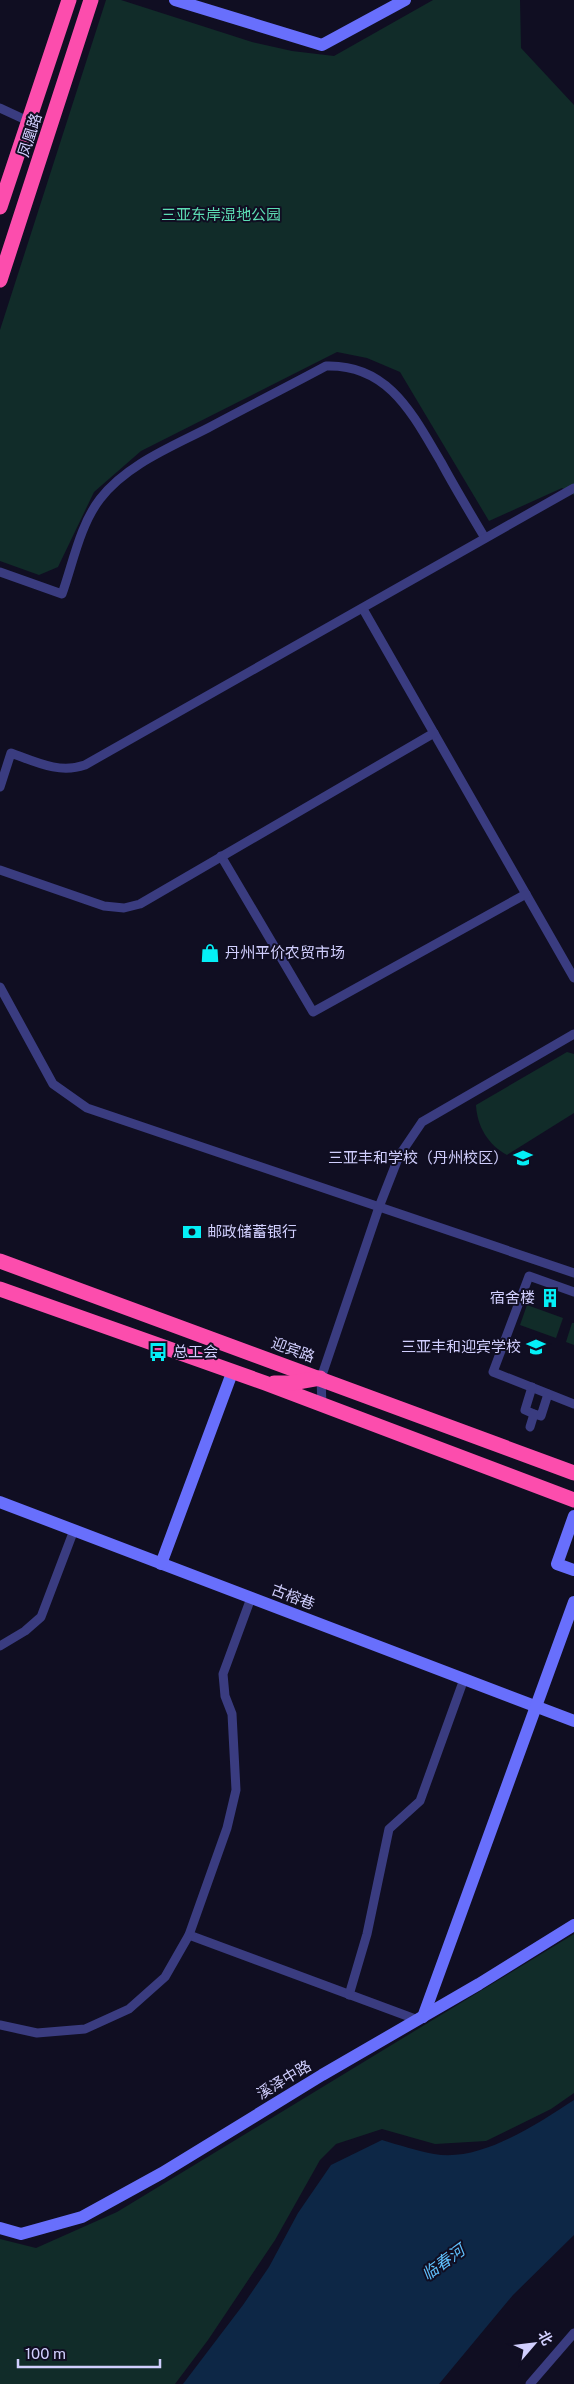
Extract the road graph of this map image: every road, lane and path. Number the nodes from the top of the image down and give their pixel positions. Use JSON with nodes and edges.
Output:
{"nodes":[{"id":1,"x":69,"y":0,"type":"edge"},
{"id":2,"x":91,"y":0,"type":"edge"},
{"id":3,"x":175,"y":0,"type":"edge"},
{"id":4,"x":405,"y":0,"type":"edge"},
{"id":5,"x":0,"y":108,"type":"edge"},
{"id":6,"x":28,"y":122,"type":"junction"},
{"id":7,"x":0,"y":207,"type":"edge"},
{"id":8,"x":0,"y":280,"type":"edge"},
{"id":9,"x":574,"y":488,"type":"edge"},
{"id":10,"x":485,"y":538,"type":"junction"},
{"id":11,"x":0,"y":572,"type":"edge"},
{"id":12,"x":363,"y":608,"type":"junction"},
{"id":13,"x":434,"y":733,"type":"junction"},
{"id":14,"x":0,"y":787,"type":"edge"},
{"id":15,"x":221,"y":856,"type":"junction"},
{"id":16,"x":0,"y":870,"type":"edge"},
{"id":17,"x":526,"y":894,"type":"junction"},
{"id":18,"x":574,"y":978,"type":"edge"},
{"id":19,"x":0,"y":987,"type":"edge"},
{"id":20,"x":574,"y":1034,"type":"edge"},
{"id":21,"x":379,"y":1207,"type":"junction"},
{"id":22,"x":0,"y":1261,"type":"edge"},
{"id":23,"x":574,"y":1273,"type":"edge"},
{"id":24,"x":0,"y":1289,"type":"edge"},
{"id":25,"x":574,"y":1292,"type":"edge"},
{"id":26,"x":276,"y":1362,"type":"junction"},
{"id":27,"x":232,"y":1373,"type":"junction"},
{"id":28,"x":321,"y":1378,"type":"junction"},
{"id":29,"x":265,"y":1383,"type":"junction"},
{"id":30,"x":532,"y":1387,"type":"junction"},
{"id":31,"x":353,"y":1390,"type":"junction"},
{"id":32,"x":548,"y":1394,"type":"junction"},
{"id":33,"x":574,"y":1404,"type":"edge"},
{"id":34,"x":322,"y":1406,"type":"junction"},
{"id":35,"x":534,"y":1414,"type":"junction"},
{"id":36,"x":344,"y":1415,"type":"junction"},
{"id":37,"x":530,"y":1427,"type":"dead end"},
{"id":38,"x":574,"y":1473,"type":"edge"},
{"id":39,"x":574,"y":1500,"type":"edge"},
{"id":40,"x":0,"y":1502,"type":"edge"},
{"id":41,"x":574,"y":1516,"type":"edge"},
{"id":42,"x":74,"y":1530,"type":"junction"},
{"id":43,"x":161,"y":1564,"type":"junction"},
{"id":44,"x":574,"y":1570,"type":"edge"},
{"id":45,"x":251,"y":1598,"type":"junction"},
{"id":46,"x":574,"y":1602,"type":"edge"},
{"id":47,"x":0,"y":1646,"type":"edge"},
{"id":48,"x":464,"y":1679,"type":"junction"},
{"id":49,"x":536,"y":1707,"type":"junction"},
{"id":50,"x":574,"y":1721,"type":"edge"},
{"id":51,"x":574,"y":1925,"type":"edge"},
{"id":52,"x":189,"y":1936,"type":"junction"},
{"id":53,"x":350,"y":1995,"type":"junction"},
{"id":54,"x":420,"y":2019,"type":"junction"},
{"id":55,"x":0,"y":2025,"type":"edge"},
{"id":56,"x":0,"y":2228,"type":"edge"},
{"id":57,"x":574,"y":2333,"type":"edge"},
{"id":58,"x":530,"y":2384,"type":"edge"}],
"edges":[{"from":1,"to":6,"type":"highway","name":"凤凰路"},
{"from":2,"to":8,"type":"highway","name":"凤凰路"},
{"from":3,"to":4,"type":"street"},
{"from":5,"to":6,"type":"street"},
{"from":6,"to":7,"type":"highway","name":"凤凰路"},
{"from":9,"to":10,"type":"street"},
{"from":10,"to":11,"type":"street"},
{"from":10,"to":12,"type":"street"},
{"from":12,"to":13,"type":"street"},
{"from":12,"to":14,"type":"street"},
{"from":13,"to":15,"type":"street"},
{"from":13,"to":17,"type":"street"},
{"from":15,"to":16,"type":"street"},
{"from":15,"to":17,"type":"street"},
{"from":17,"to":18,"type":"street"},
{"from":19,"to":21,"type":"street"},
{"from":20,"to":21,"type":"street"},
{"from":21,"to":23,"type":"street"},
{"from":21,"to":28,"type":"street"},
{"from":22,"to":26,"type":"highway","name":"迎宾路"},
{"from":24,"to":27,"type":"highway"},
{"from":25,"to":30,"type":"street"},
{"from":26,"to":28,"type":"highway","name":"迎宾路"},
{"from":26,"to":29,"type":"highway"},
{"from":27,"to":29,"type":"highway"},
{"from":27,"to":43,"type":"street"},
{"from":28,"to":29,"type":"highway"},
{"from":28,"to":31,"type":"highway","name":"迎宾路"},
{"from":28,"to":34,"type":"street"},
{"from":29,"to":34,"type":"highway"},
{"from":30,"to":32,"type":"street"},
{"from":30,"to":35,"type":"street"},
{"from":31,"to":36,"type":"highway"},
{"from":31,"to":38,"type":"highway","name":"迎宾路"},
{"from":32,"to":33,"type":"street"},
{"from":32,"to":35,"type":"street"},
{"from":34,"to":36,"type":"highway"},
{"from":35,"to":37,"type":"street"},
{"from":36,"to":39,"type":"highway"},
{"from":40,"to":42,"type":"street","name":"古榕巷"},
{"from":41,"to":44,"type":"street"},
{"from":42,"to":43,"type":"street","name":"古榕巷"},
{"from":42,"to":47,"type":"street"},
{"from":43,"to":45,"type":"street","name":"古榕巷"},
{"from":45,"to":48,"type":"street","name":"古榕巷"},
{"from":45,"to":52,"type":"street"},
{"from":46,"to":49,"type":"street"},
{"from":48,"to":49,"type":"street","name":"古榕巷"},
{"from":48,"to":53,"type":"street"},
{"from":49,"to":50,"type":"street","name":"古榕巷"},
{"from":49,"to":54,"type":"street"},
{"from":51,"to":54,"type":"street","name":"溪泽中路"},
{"from":52,"to":53,"type":"street"},
{"from":52,"to":55,"type":"street"},
{"from":53,"to":54,"type":"street"},
{"from":54,"to":56,"type":"street","name":"溪泽中路"},
{"from":57,"to":58,"type":"street"}]}
